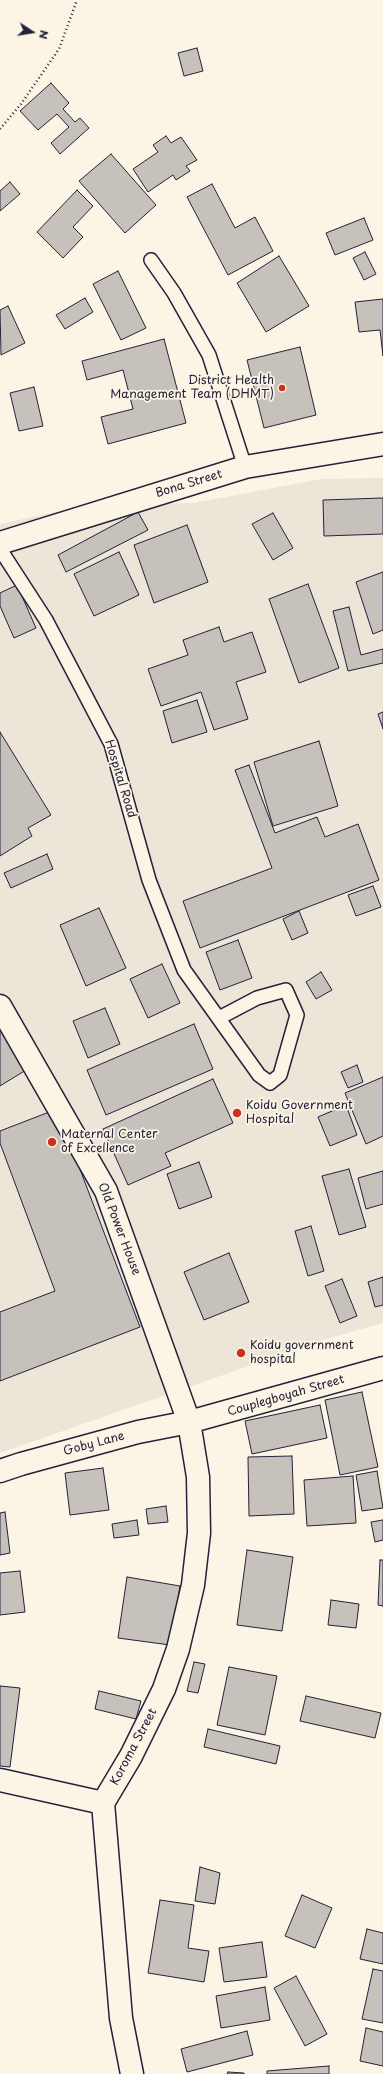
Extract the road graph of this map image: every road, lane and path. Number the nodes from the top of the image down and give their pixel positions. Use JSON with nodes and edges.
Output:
{"nodes":[{"id":1,"x":77,"y":0,"type":"edge"},
{"id":2,"x":0,"y":129,"type":"edge"},
{"id":3,"x":151,"y":260,"type":"dead end"},
{"id":4,"x":383,"y":444,"type":"edge"},
{"id":5,"x":245,"y":468,"type":"junction"},
{"id":6,"x":0,"y":542,"type":"edge"},
{"id":7,"x":0,"y":549,"type":"edge"},
{"id":8,"x":0,"y":1006,"type":"edge"},
{"id":9,"x":219,"y":1018,"type":"junction"},
{"id":10,"x":383,"y":1368,"type":"edge"},
{"id":11,"x":189,"y":1422,"type":"junction"},
{"id":12,"x":0,"y":1471,"type":"edge"},
{"id":13,"x":0,"y":1780,"type":"edge"},
{"id":14,"x":103,"y":1803,"type":"junction"},
{"id":15,"x":132,"y":2074,"type":"edge"}],
"edges":[{"from":1,"to":2,"type":"path"},
{"from":3,"to":5,"type":"lane"},
{"from":4,"to":5,"type":"street","name":"Bona Street"},
{"from":5,"to":6,"type":"street","name":"Bona Street"},
{"from":7,"to":9,"type":"lane","name":"Hospital Road"},
{"from":8,"to":11,"type":"street","name":"Old Power House"},
{"from":9,"to":9,"type":"lane","name":"Hospital Road"},
{"from":10,"to":11,"type":"street","name":"Couplegboyah Street"},
{"from":11,"to":12,"type":"street","name":"Goby Lane"},
{"from":11,"to":14,"type":"street","name":"Koroma Street"},
{"from":13,"to":14,"type":"street"},
{"from":14,"to":15,"type":"street"}]}
